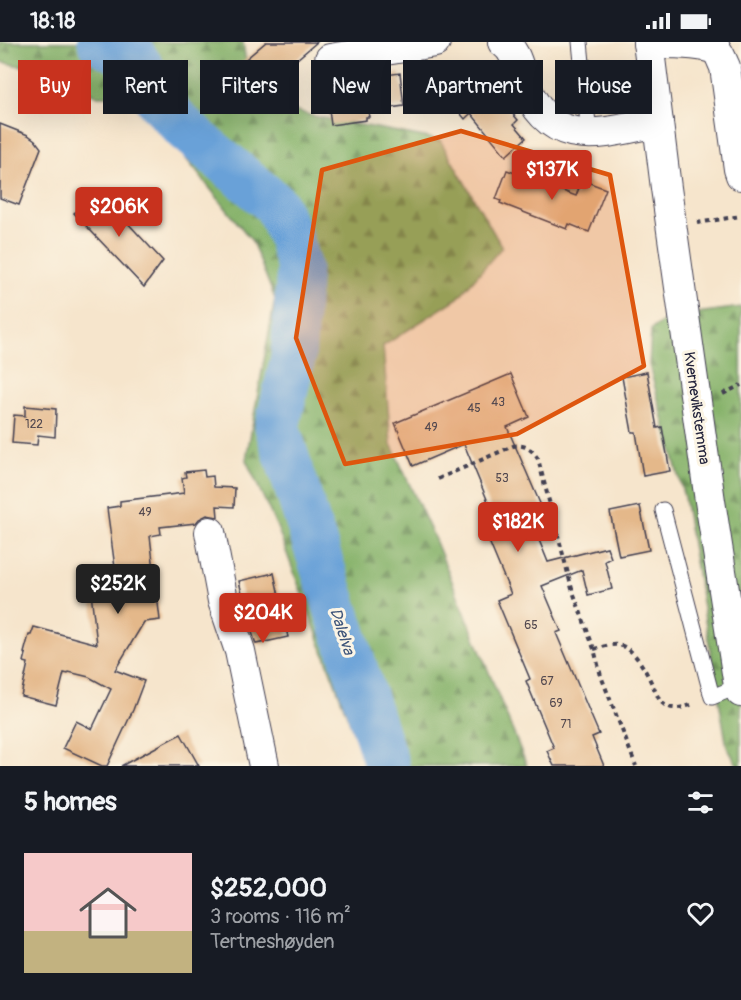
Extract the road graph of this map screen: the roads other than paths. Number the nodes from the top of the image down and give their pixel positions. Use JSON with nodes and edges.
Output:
{"nodes":[{"id":1,"x":435,"y":42,"type":"edge"},
{"id":2,"x":580,"y":42,"type":"edge"},
{"id":3,"x":648,"y":42,"type":"edge"},
{"id":4,"x":506,"y":43,"type":"edge"},
{"id":5,"x":330,"y":59,"type":"dead end"},
{"id":6,"x":658,"y":122,"type":"junction"},
{"id":7,"x":589,"y":134,"type":"junction"},
{"id":8,"x":741,"y":175,"type":"edge"},
{"id":9,"x":663,"y":510,"type":"dead end"},
{"id":10,"x":210,"y":532,"type":"dead end"},
{"id":11,"x":730,"y":692,"type":"edge"},
{"id":12,"x":264,"y":766,"type":"edge"}],
"edges":[{"from":1,"to":5,"type":"street"},
{"from":2,"to":7,"type":"lane"},
{"from":3,"to":6,"type":"street","name":"Kvernevikstemma"},
{"from":3,"to":8,"type":"street","name":"Kvernevikstemma"},
{"from":4,"to":7,"type":"street"},
{"from":6,"to":7,"type":"street"},
{"from":6,"to":11,"type":"street","name":"Kvernevikstemma"},
{"from":9,"to":11,"type":"lane"},
{"from":10,"to":12,"type":"street"}]}
